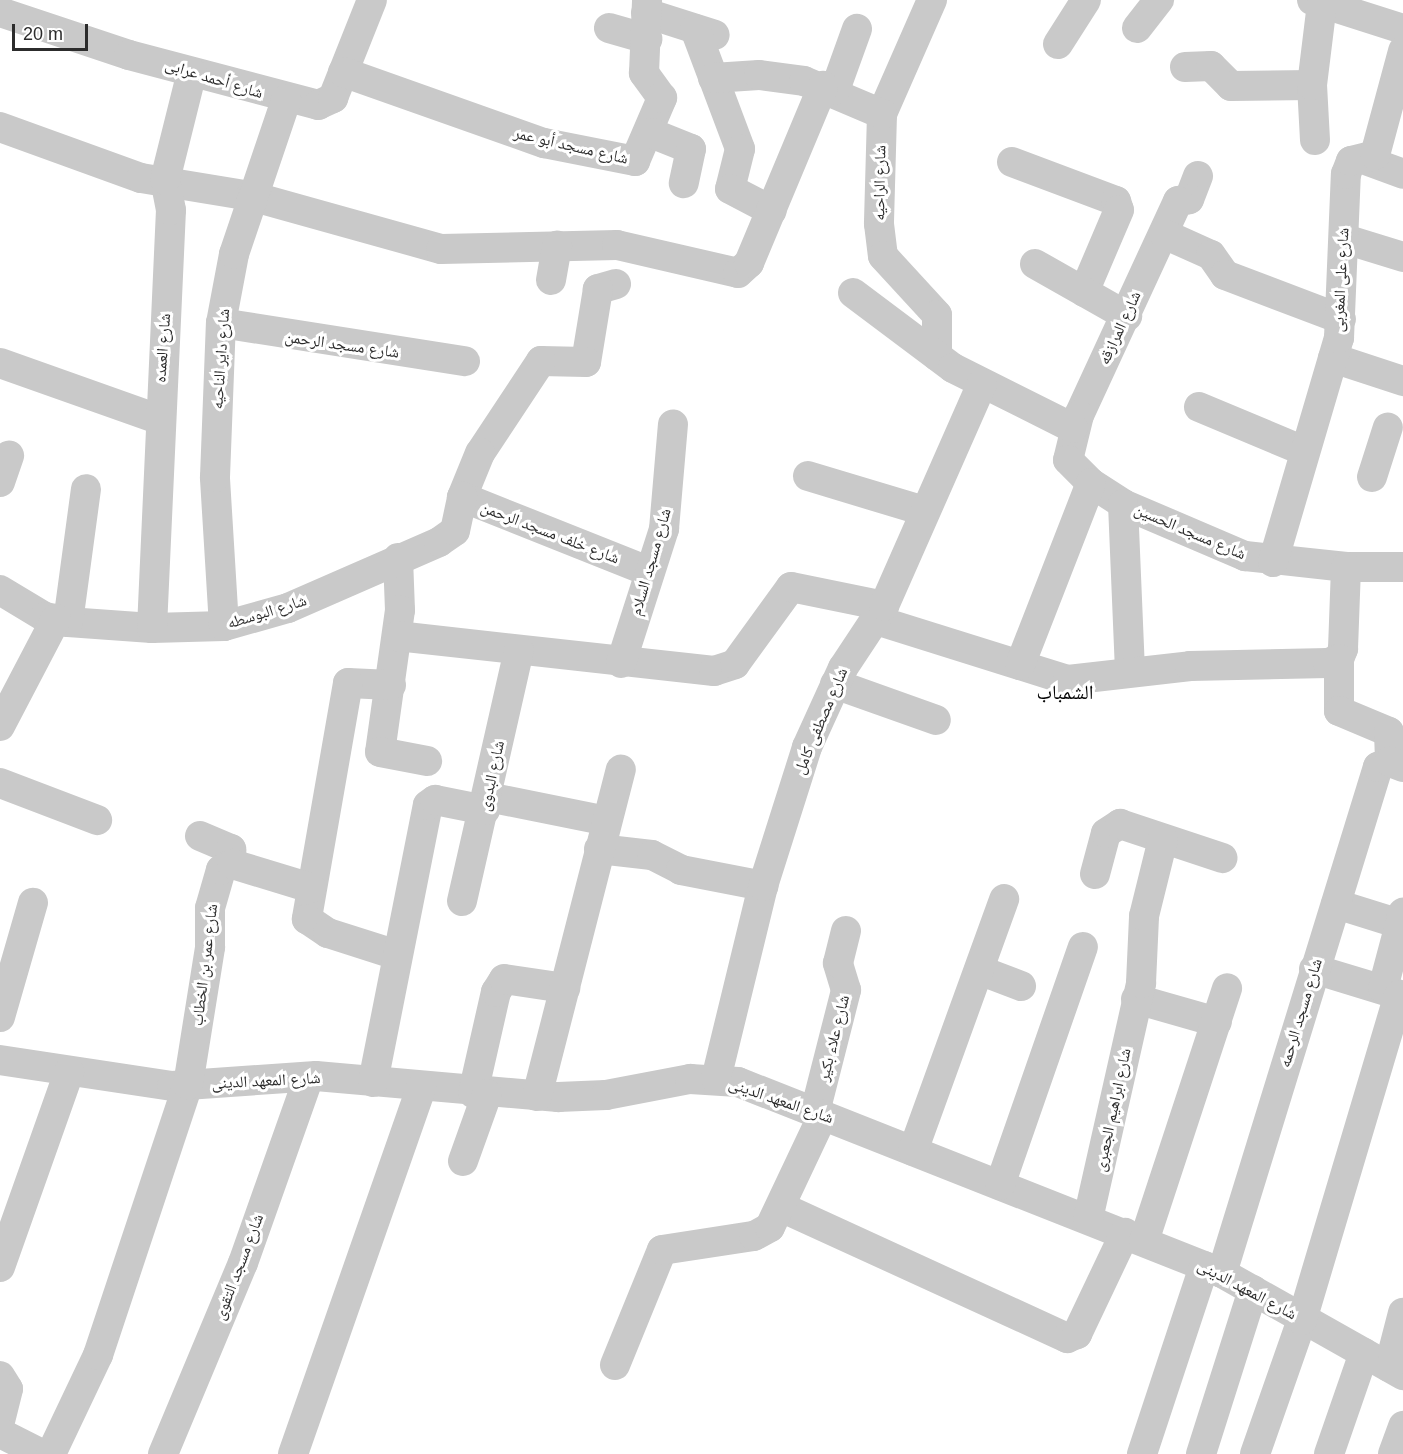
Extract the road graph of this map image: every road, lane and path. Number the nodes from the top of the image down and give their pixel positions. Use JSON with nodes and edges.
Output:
{"nodes":[{"id":1,"x":372,"y":0,"type":"edge"},
{"id":2,"x":932,"y":0,"type":"edge"},
{"id":3,"x":1086,"y":0,"type":"edge"},
{"id":4,"x":1159,"y":0,"type":"edge"},
{"id":5,"x":1317,"y":2,"type":"edge"},
{"id":6,"x":0,"y":12,"type":"edge"},
{"id":7,"x":647,"y":18,"type":"edge"},
{"id":8,"x":609,"y":28,"type":"dead end"},
{"id":9,"x":1137,"y":28,"type":"dead end"},
{"id":10,"x":857,"y":29,"type":"dead end"},
{"id":11,"x":1403,"y":29,"type":"edge"},
{"id":12,"x":1058,"y":44,"type":"dead end"},
{"id":13,"x":1403,"y":51,"type":"edge"},
{"id":14,"x":1185,"y":67,"type":"dead end"},
{"id":15,"x":192,"y":72,"type":"junction"},
{"id":16,"x":344,"y":72,"type":"junction"},
{"id":17,"x":713,"y":78,"type":"junction"},
{"id":18,"x":1312,"y":85,"type":"junction"},
{"id":19,"x":829,"y":88,"type":"junction"},
{"id":20,"x":286,"y":100,"type":"junction"},
{"id":21,"x":1397,"y":100,"type":"edge"},
{"id":22,"x":882,"y":114,"type":"junction"},
{"id":23,"x":0,"y":127,"type":"edge"},
{"id":24,"x":651,"y":133,"type":"junction"},
{"id":25,"x":1315,"y":140,"type":"dead end"},
{"id":26,"x":1368,"y":161,"type":"junction"},
{"id":27,"x":1012,"y":162,"type":"dead end"},
{"id":28,"x":1403,"y":174,"type":"edge"},
{"id":29,"x":1198,"y":176,"type":"dead end"},
{"id":30,"x":165,"y":180,"type":"junction"},
{"id":31,"x":684,"y":183,"type":"dead end"},
{"id":32,"x":251,"y":196,"type":"junction"},
{"id":33,"x":772,"y":211,"type":"junction"},
{"id":34,"x":1164,"y":234,"type":"junction"},
{"id":35,"x":1345,"y":239,"type":"junction"},
{"id":36,"x":556,"y":246,"type":"junction"},
{"id":37,"x":1403,"y":257,"type":"edge"},
{"id":38,"x":1035,"y":264,"type":"dead end"},
{"id":39,"x":551,"y":280,"type":"dead end"},
{"id":40,"x":616,"y":284,"type":"dead end"},
{"id":41,"x":1084,"y":292,"type":"junction"},
{"id":42,"x":853,"y":293,"type":"dead end"},
{"id":43,"x":1127,"y":316,"type":"junction"},
{"id":44,"x":1341,"y":319,"type":"junction"},
{"id":45,"x":221,"y":323,"type":"junction"},
{"id":46,"x":937,"y":356,"type":"junction"},
{"id":47,"x":1333,"y":358,"type":"junction"},
{"id":48,"x":465,"y":361,"type":"dead end"},
{"id":49,"x":0,"y":363,"type":"edge"},
{"id":50,"x":1403,"y":381,"type":"edge"},
{"id":51,"x":982,"y":384,"type":"junction"},
{"id":52,"x":1199,"y":407,"type":"dead end"},
{"id":53,"x":158,"y":418,"type":"junction"},
{"id":54,"x":673,"y":424,"type":"dead end"},
{"id":55,"x":1073,"y":428,"type":"junction"},
{"id":56,"x":1391,"y":440,"type":"edge"},
{"id":57,"x":1304,"y":451,"type":"junction"},
{"id":58,"x":808,"y":476,"type":"dead end"},
{"id":59,"x":1372,"y":477,"type":"dead end"},
{"id":60,"x":1091,"y":483,"type":"junction"},
{"id":61,"x":86,"y":489,"type":"dead end"},
{"id":62,"x":462,"y":497,"type":"junction"},
{"id":63,"x":1124,"y":504,"type":"junction"},
{"id":64,"x":924,"y":511,"type":"junction"},
{"id":65,"x":398,"y":558,"type":"junction"},
{"id":66,"x":1273,"y":562,"type":"junction"},
{"id":67,"x":1346,"y":567,"type":"junction"},
{"id":68,"x":1403,"y":567,"type":"edge"},
{"id":69,"x":650,"y":572,"type":"junction"},
{"id":70,"x":0,"y":590,"type":"edge"},
{"id":71,"x":880,"y":613,"type":"junction"},
{"id":72,"x":62,"y":621,"type":"junction"},
{"id":73,"x":224,"y":626,"type":"junction"},
{"id":74,"x":152,"y":628,"type":"junction"},
{"id":75,"x":397,"y":636,"type":"junction"},
{"id":76,"x":519,"y":650,"type":"junction"},
{"id":77,"x":1339,"y":659,"type":"junction"},
{"id":78,"x":621,"y":663,"type":"junction"},
{"id":79,"x":1020,"y":665,"type":"junction"},
{"id":80,"x":1130,"y":671,"type":"junction"},
{"id":81,"x":835,"y":684,"type":"junction"},
{"id":82,"x":390,"y":686,"type":"junction"},
{"id":83,"x":936,"y":720,"type":"dead end"},
{"id":84,"x":0,"y":726,"type":"edge"},
{"id":85,"x":427,"y":761,"type":"dead end"},
{"id":86,"x":1397,"y":765,"type":"edge"},
{"id":87,"x":621,"y":770,"type":"dead end"},
{"id":88,"x":0,"y":783,"type":"edge"},
{"id":89,"x":486,"y":804,"type":"junction"},
{"id":90,"x":97,"y":820,"type":"dead end"},
{"id":91,"x":603,"y":835,"type":"junction"},
{"id":92,"x":200,"y":836,"type":"dead end"},
{"id":93,"x":1164,"y":839,"type":"junction"},
{"id":94,"x":1222,"y":858,"type":"dead end"},
{"id":95,"x":232,"y":864,"type":"junction"},
{"id":96,"x":1095,"y":874,"type":"dead end"},
{"id":97,"x":764,"y":886,"type":"junction"},
{"id":98,"x":311,"y":888,"type":"junction"},
{"id":99,"x":1004,"y":899,"type":"dead end"},
{"id":100,"x":462,"y":901,"type":"dead end"},
{"id":101,"x":33,"y":903,"type":"dead end"},
{"id":102,"x":1336,"y":904,"type":"junction"},
{"id":103,"x":1402,"y":919,"type":"edge"},
{"id":104,"x":846,"y":931,"type":"dead end"},
{"id":105,"x":1083,"y":947,"type":"dead end"},
{"id":106,"x":396,"y":955,"type":"junction"},
{"id":107,"x":1314,"y":969,"type":"junction"},
{"id":108,"x":979,"y":970,"type":"junction"},
{"id":109,"x":1021,"y":986,"type":"dead end"},
{"id":110,"x":565,"y":988,"type":"junction"},
{"id":111,"x":1227,"y":988,"type":"dead end"},
{"id":112,"x":1395,"y":993,"type":"edge"},
{"id":113,"x":1136,"y":999,"type":"junction"},
{"id":114,"x":0,"y":1017,"type":"edge"},
{"id":115,"x":1217,"y":1022,"type":"junction"},
{"id":116,"x":0,"y":1060,"type":"edge"},
{"id":117,"x":69,"y":1072,"type":"junction"},
{"id":118,"x":309,"y":1077,"type":"junction"},
{"id":119,"x":716,"y":1079,"type":"junction"},
{"id":120,"x":373,"y":1082,"type":"junction"},
{"id":121,"x":188,"y":1084,"type":"junction"},
{"id":122,"x":421,"y":1088,"type":"junction"},
{"id":123,"x":480,"y":1094,"type":"junction"},
{"id":124,"x":537,"y":1096,"type":"junction"},
{"id":125,"x":819,"y":1113,"type":"junction"},
{"id":126,"x":913,"y":1151,"type":"junction"},
{"id":127,"x":463,"y":1161,"type":"dead end"},
{"id":128,"x":1000,"y":1185,"type":"junction"},
{"id":129,"x":781,"y":1207,"type":"junction"},
{"id":130,"x":1088,"y":1219,"type":"junction"},
{"id":131,"x":1135,"y":1237,"type":"junction"},
{"id":132,"x":0,"y":1267,"type":"edge"},
{"id":133,"x":1213,"y":1270,"type":"junction"},
{"id":134,"x":1252,"y":1290,"type":"junction"},
{"id":135,"x":1403,"y":1313,"type":"edge"},
{"id":136,"x":1302,"y":1320,"type":"junction"},
{"id":137,"x":615,"y":1365,"type":"dead end"},
{"id":138,"x":1385,"y":1365,"type":"edge"},
{"id":139,"x":0,"y":1376,"type":"edge"},
{"id":140,"x":0,"y":1420,"type":"edge"},
{"id":141,"x":1403,"y":1426,"type":"edge"},
{"id":142,"x":0,"y":1433,"type":"edge"},
{"id":143,"x":42,"y":1454,"type":"edge"},
{"id":144,"x":51,"y":1454,"type":"edge"},
{"id":145,"x":163,"y":1454,"type":"edge"},
{"id":146,"x":293,"y":1454,"type":"edge"},
{"id":147,"x":1142,"y":1454,"type":"edge"},
{"id":148,"x":1201,"y":1454,"type":"edge"},
{"id":149,"x":1255,"y":1454,"type":"edge"},
{"id":150,"x":1329,"y":1454,"type":"edge"},
{"id":151,"x":1393,"y":1454,"type":"edge"}],
"edges":[{"from":1,"to":16,"type":"street"},
{"from":2,"to":22,"type":"street","name":"شارع الراحيه"},
{"from":3,"to":12,"type":"street"},
{"from":4,"to":9,"type":"street"},
{"from":5,"to":11,"type":"street"},
{"from":5,"to":18,"type":"street"},
{"from":6,"to":15,"type":"street","name":"شارع أحمد عرابى"},
{"from":7,"to":8,"type":"street"},
{"from":7,"to":17,"type":"street"},
{"from":7,"to":24,"type":"street","name":"شارع مسجد أبو عمر"},
{"from":10,"to":19,"type":"street"},
{"from":13,"to":21,"type":"street"},
{"from":14,"to":18,"type":"street"},
{"from":15,"to":20,"type":"street","name":"شارع أحمد عرابى"},
{"from":15,"to":30,"type":"street","name":"شارع العمده"},
{"from":16,"to":20,"type":"street","name":"شارع أحمد عرابى"},
{"from":16,"to":24,"type":"street","name":"شارع مسجد أبو عمر"},
{"from":17,"to":19,"type":"street"},
{"from":17,"to":33,"type":"street"},
{"from":18,"to":25,"type":"street"},
{"from":19,"to":22,"type":"street"},
{"from":19,"to":33,"type":"street"},
{"from":20,"to":32,"type":"street","name":"شارع داير الناحيه"},
{"from":21,"to":26,"type":"street"},
{"from":22,"to":46,"type":"street","name":"شارع الراحيه"},
{"from":23,"to":30,"type":"street"},
{"from":24,"to":31,"type":"street"},
{"from":26,"to":28,"type":"street"},
{"from":26,"to":35,"type":"street","name":"شارع على المغربى"},
{"from":27,"to":41,"type":"street"},
{"from":29,"to":34,"type":"street","name":"شارع المرازقه"},
{"from":30,"to":32,"type":"street"},
{"from":30,"to":53,"type":"street","name":"شارع العمده"},
{"from":32,"to":36,"type":"street"},
{"from":32,"to":45,"type":"street","name":"شارع داير الناحيه"},
{"from":33,"to":36,"type":"street"},
{"from":34,"to":43,"type":"street","name":"شارع المرازقه"},
{"from":34,"to":44,"type":"street"},
{"from":35,"to":37,"type":"street"},
{"from":35,"to":44,"type":"street","name":"شارع على المغربى"},
{"from":36,"to":39,"type":"street"},
{"from":38,"to":41,"type":"street"},
{"from":40,"to":62,"type":"street","name":"شارع خلف مسجد الرحمن"},
{"from":41,"to":43,"type":"street"},
{"from":42,"to":46,"type":"street"},
{"from":43,"to":55,"type":"street","name":"شارع المرازقه"},
{"from":44,"to":47,"type":"street","name":"شارع على المغربى"},
{"from":45,"to":48,"type":"street","name":"شارع مسجد الرحمن"},
{"from":45,"to":73,"type":"street","name":"شارع داير الناحيه"},
{"from":46,"to":51,"type":"street"},
{"from":47,"to":50,"type":"street"},
{"from":47,"to":57,"type":"street","name":"شارع على المغربى"},
{"from":49,"to":53,"type":"street"},
{"from":51,"to":55,"type":"street"},
{"from":51,"to":64,"type":"street","name":"شارع مصطفى كامل"},
{"from":52,"to":57,"type":"street"},
{"from":53,"to":74,"type":"street","name":"شارع العمده"},
{"from":54,"to":69,"type":"street","name":"شارع مسجد السلام"},
{"from":55,"to":60,"type":"street","name":"شارع المرازقه"},
{"from":56,"to":59,"type":"street"},
{"from":57,"to":66,"type":"street","name":"شارع على المغربى"},
{"from":58,"to":64,"type":"street"},
{"from":60,"to":63,"type":"street","name":"شارع مسجد الحسين"},
{"from":60,"to":79,"type":"street"},
{"from":61,"to":72,"type":"street"},
{"from":62,"to":65,"type":"street","name":"شارع البوسطه"},
{"from":62,"to":69,"type":"street","name":"شارع خلف مسجد الرحمن"},
{"from":63,"to":66,"type":"street","name":"شارع مسجد الحسين"},
{"from":63,"to":80,"type":"street"},
{"from":64,"to":71,"type":"street","name":"شارع مصطفى كامل"},
{"from":65,"to":73,"type":"street","name":"شارع البوسطه"},
{"from":65,"to":75,"type":"street"},
{"from":66,"to":67,"type":"street","name":"شارع مسجد الحسين"},
{"from":67,"to":68,"type":"street","name":"شارع مسجد الحسين"},
{"from":67,"to":77,"type":"street"},
{"from":69,"to":78,"type":"street","name":"شارع مسجد السلام"},
{"from":70,"to":72,"type":"street","name":"شارع البوسطه"},
{"from":71,"to":78,"type":"street"},
{"from":71,"to":79,"type":"street"},
{"from":71,"to":81,"type":"street","name":"شارع مصطفى كامل"},
{"from":72,"to":74,"type":"street","name":"شارع البوسطه"},
{"from":72,"to":84,"type":"street"},
{"from":73,"to":74,"type":"street","name":"شارع البوسطه"},
{"from":75,"to":76,"type":"street"},
{"from":75,"to":82,"type":"street"},
{"from":76,"to":78,"type":"street"},
{"from":76,"to":89,"type":"street","name":"شارع البدوى"},
{"from":77,"to":80,"type":"street"},
{"from":77,"to":86,"type":"street"},
{"from":79,"to":80,"type":"street"},
{"from":81,"to":83,"type":"street"},
{"from":81,"to":97,"type":"street","name":"شارع مصطفى كامل"},
{"from":82,"to":85,"type":"street"},
{"from":82,"to":98,"type":"street"},
{"from":86,"to":102,"type":"street","name":"شارع مسجد الرحمه"},
{"from":87,"to":91,"type":"street"},
{"from":88,"to":90,"type":"street"},
{"from":89,"to":91,"type":"street"},
{"from":89,"to":100,"type":"street","name":"شارع البدوى"},
{"from":89,"to":106,"type":"street"},
{"from":91,"to":97,"type":"street"},
{"from":91,"to":110,"type":"street"},
{"from":92,"to":95,"type":"street"},
{"from":93,"to":94,"type":"street"},
{"from":93,"to":96,"type":"street"},
{"from":93,"to":113,"type":"street","name":"شارع ابراهيم الجعبرى"},
{"from":95,"to":98,"type":"street"},
{"from":95,"to":121,"type":"street","name":"شارع عمر بن الخطاب"},
{"from":97,"to":119,"type":"street","name":"شارع مصطفى كامل"},
{"from":98,"to":106,"type":"street"},
{"from":99,"to":108,"type":"street"},
{"from":101,"to":114,"type":"street"},
{"from":102,"to":103,"type":"street"},
{"from":102,"to":107,"type":"street","name":"شارع مسجد الرحمه"},
{"from":103,"to":112,"type":"street"},
{"from":104,"to":125,"type":"street","name":"شارع علاء بكير"},
{"from":105,"to":128,"type":"street"},
{"from":106,"to":120,"type":"street"},
{"from":107,"to":112,"type":"street"},
{"from":107,"to":133,"type":"street","name":"شارع مسجد الرحمه"},
{"from":108,"to":109,"type":"street"},
{"from":108,"to":126,"type":"street"},
{"from":110,"to":123,"type":"street"},
{"from":110,"to":124,"type":"street"},
{"from":111,"to":115,"type":"street"},
{"from":112,"to":136,"type":"street"},
{"from":113,"to":115,"type":"street"},
{"from":113,"to":130,"type":"street","name":"شارع ابراهيم الجعبرى"},
{"from":115,"to":131,"type":"street"},
{"from":116,"to":117,"type":"street","name":"شارع المعهد الدينى"},
{"from":117,"to":121,"type":"street","name":"شارع المعهد الدينى"},
{"from":117,"to":132,"type":"street"},
{"from":118,"to":120,"type":"street","name":"شارع المعهد الدينى"},
{"from":118,"to":121,"type":"street","name":"شارع المعهد الدينى"},
{"from":118,"to":145,"type":"street","name":"شارع مسجد التقوى"},
{"from":119,"to":124,"type":"street","name":"شارع المعهد الدينى"},
{"from":119,"to":125,"type":"street","name":"شارع المعهد الدينى"},
{"from":120,"to":122,"type":"street","name":"شارع المعهد الدينى"},
{"from":121,"to":144,"type":"street","name":"شارع عمر بن الخطاب"},
{"from":122,"to":123,"type":"street","name":"شارع المعهد الدينى"},
{"from":122,"to":146,"type":"street"},
{"from":123,"to":124,"type":"street","name":"شارع المعهد الدينى"},
{"from":123,"to":127,"type":"street"},
{"from":125,"to":126,"type":"street","name":"شارع المعهد الدينى"},
{"from":125,"to":129,"type":"street","name":"شارع علاء بكير"},
{"from":126,"to":128,"type":"street","name":"شارع المعهد الدينى"},
{"from":128,"to":130,"type":"street","name":"شارع المعهد الدينى"},
{"from":129,"to":131,"type":"street"},
{"from":129,"to":137,"type":"street","name":"شارع علاء بكير"},
{"from":130,"to":131,"type":"street","name":"شارع المعهد الدينى"},
{"from":131,"to":133,"type":"street","name":"شارع المعهد الدينى"},
{"from":133,"to":134,"type":"street","name":"شارع المعهد الدينى"},
{"from":133,"to":147,"type":"street","name":"شارع مسجد الرحمه"},
{"from":134,"to":136,"type":"street","name":"شارع المعهد الدينى"},
{"from":134,"to":148,"type":"street"},
{"from":135,"to":138,"type":"street"},
{"from":136,"to":138,"type":"street","name":"شارع المعهد الدينى"},
{"from":136,"to":149,"type":"street"},
{"from":138,"to":150,"type":"street"},
{"from":139,"to":140,"type":"street"},
{"from":141,"to":151,"type":"street"},
{"from":142,"to":143,"type":"street"}]}
